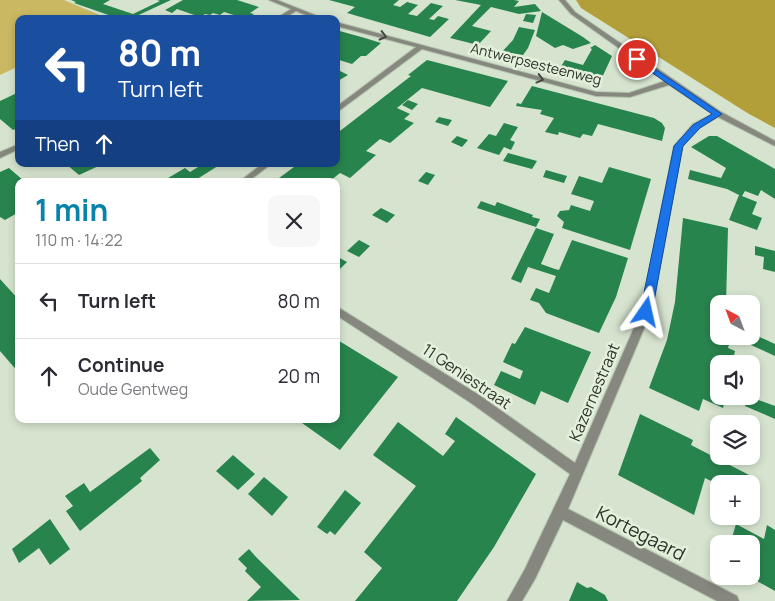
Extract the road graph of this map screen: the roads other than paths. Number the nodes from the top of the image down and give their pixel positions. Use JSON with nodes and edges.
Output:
{"nodes":[{"id":1,"x":272,"y":0,"type":"edge"},
{"id":2,"x":562,"y":0,"type":"edge"},
{"id":3,"x":296,"y":9,"type":"junction"},
{"id":4,"x":285,"y":15,"type":"edge"},
{"id":5,"x":312,"y":15,"type":"edge"},
{"id":6,"x":340,"y":25,"type":"edge"},
{"id":7,"x":422,"y":46,"type":"junction"},
{"id":8,"x":670,"y":82,"type":"junction"},
{"id":9,"x":340,"y":109,"type":"edge"},
{"id":10,"x":718,"y":114,"type":"junction"},
{"id":11,"x":775,"y":144,"type":"edge"},
{"id":12,"x":15,"y":148,"type":"edge"},
{"id":13,"x":0,"y":155,"type":"edge"},
{"id":14,"x":263,"y":167,"type":"edge"},
{"id":15,"x":248,"y":178,"type":"edge"},
{"id":16,"x":340,"y":313,"type":"edge"},
{"id":17,"x":577,"y":472,"type":"junction"},
{"id":18,"x":560,"y":512,"type":"junction"},
{"id":19,"x":514,"y":601,"type":"edge"},
{"id":20,"x":732,"y":601,"type":"edge"}],
"edges":[{"from":1,"to":3,"type":"street"},
{"from":2,"to":8,"type":"street"},
{"from":3,"to":4,"type":"street"},
{"from":3,"to":5,"type":"street"},
{"from":6,"to":7,"type":"street","name":"Antwerpsesteenweg","one_way":true},
{"from":7,"to":8,"type":"street","name":"Antwerpsesteenweg","one_way":true},
{"from":7,"to":9,"type":"street"},
{"from":8,"to":10,"type":"street"},
{"from":10,"to":11,"type":"street"},
{"from":10,"to":17,"type":"street","name":"Kazernestraat"},
{"from":12,"to":13,"type":"street"},
{"from":14,"to":15,"type":"street"},
{"from":16,"to":17,"type":"street","name":"11 Geniestraat"},
{"from":17,"to":18,"type":"street","name":"Kazernestraat"},
{"from":18,"to":19,"type":"street","name":"Kazernestraat"},
{"from":18,"to":20,"type":"street","name":"Kortegaard"}]}
